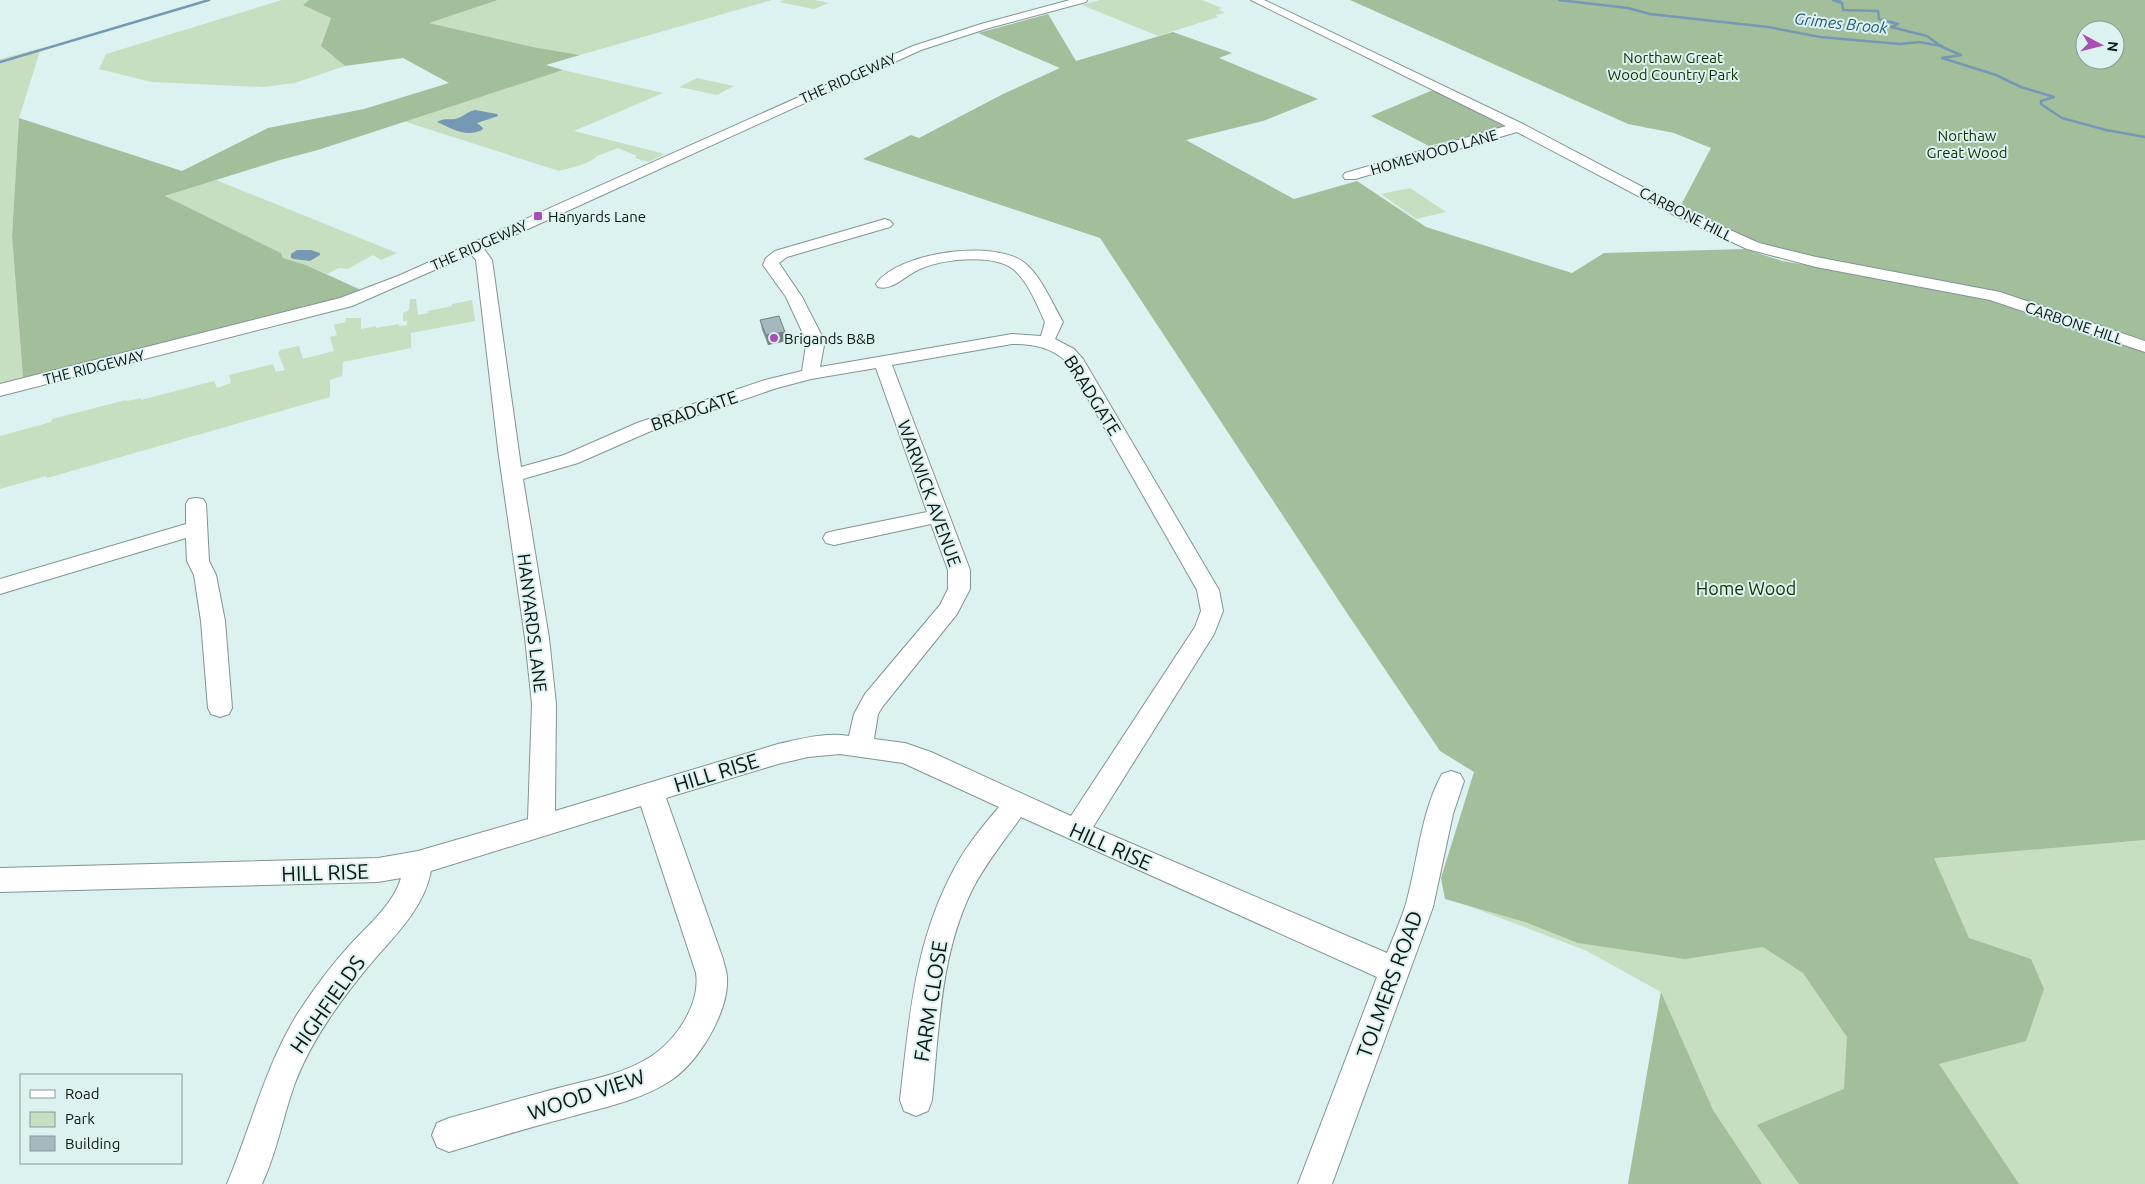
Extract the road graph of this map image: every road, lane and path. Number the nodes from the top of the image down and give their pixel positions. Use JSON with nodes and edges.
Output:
{"nodes":[{"id":1,"x":1082,"y":0,"type":"edge"},
{"id":2,"x":1256,"y":0,"type":"edge"},
{"id":3,"x":1518,"y":127,"type":"junction"},
{"id":4,"x":1350,"y":176,"type":"dead end"},
{"id":5,"x":885,"y":224,"type":"dead end"},
{"id":6,"x":472,"y":248,"type":"junction"},
{"id":7,"x":884,"y":284,"type":"dead end"},
{"id":8,"x":1046,"y":342,"type":"junction"},
{"id":9,"x":2145,"y":347,"type":"edge"},
{"id":10,"x":882,"y":361,"type":"junction"},
{"id":11,"x":810,"y":374,"type":"junction"},
{"id":12,"x":0,"y":390,"type":"edge"},
{"id":13,"x":513,"y":475,"type":"junction"},
{"id":14,"x":196,"y":504,"type":"dead end"},
{"id":15,"x":938,"y":516,"type":"junction"},
{"id":16,"x":196,"y":528,"type":"junction"},
{"id":17,"x":834,"y":538,"type":"dead end"},
{"id":18,"x":0,"y":587,"type":"edge"},
{"id":19,"x":220,"y":708,"type":"dead end"},
{"id":20,"x":860,"y":746,"type":"junction"},
{"id":21,"x":1451,"y":781,"type":"dead end"},
{"id":22,"x":650,"y":792,"type":"junction"},
{"id":23,"x":1017,"y":803,"type":"junction"},
{"id":24,"x":541,"y":827,"type":"junction"},
{"id":25,"x":1076,"y":831,"type":"junction"},
{"id":26,"x":418,"y":864,"type":"junction"},
{"id":27,"x":0,"y":880,"type":"edge"},
{"id":28,"x":1395,"y":971,"type":"junction"},
{"id":29,"x":916,"y":1100,"type":"dead end"},
{"id":30,"x":449,"y":1135,"type":"dead end"},
{"id":31,"x":244,"y":1184,"type":"edge"},
{"id":32,"x":1315,"y":1184,"type":"edge"}],
"edges":[{"from":1,"to":6,"type":"street","name":"THE RIDGEWAY"},
{"from":2,"to":3,"type":"street","name":"CARBONE HILL"},
{"from":3,"to":4,"type":"street","name":"HOMEWOOD LANE"},
{"from":3,"to":9,"type":"street","name":"CARBONE HILL"},
{"from":5,"to":11,"type":"street"},
{"from":6,"to":12,"type":"street","name":"THE RIDGEWAY"},
{"from":6,"to":13,"type":"street","name":"HANYARDS LANE"},
{"from":7,"to":8,"type":"street"},
{"from":8,"to":10,"type":"street","name":"BRADGATE"},
{"from":8,"to":25,"type":"street","name":"BRADGATE"},
{"from":10,"to":11,"type":"street","name":"BRADGATE"},
{"from":10,"to":15,"type":"street","name":"WARWICK AVENUE"},
{"from":11,"to":13,"type":"street","name":"BRADGATE"},
{"from":13,"to":24,"type":"street","name":"HANYARDS LANE"},
{"from":14,"to":16,"type":"street"},
{"from":15,"to":17,"type":"street"},
{"from":15,"to":20,"type":"street","name":"WARWICK AVENUE"},
{"from":16,"to":18,"type":"street"},
{"from":16,"to":19,"type":"street"},
{"from":20,"to":22,"type":"street","name":"HILL RISE"},
{"from":20,"to":23,"type":"street","name":"HILL RISE"},
{"from":21,"to":28,"type":"street","name":"TOLMERS ROAD"},
{"from":22,"to":24,"type":"street","name":"HILL RISE"},
{"from":22,"to":30,"type":"street","name":"WOOD VIEW"},
{"from":23,"to":25,"type":"street","name":"HILL RISE"},
{"from":23,"to":29,"type":"street","name":"FARM CLOSE"},
{"from":24,"to":26,"type":"street","name":"HILL RISE"},
{"from":25,"to":28,"type":"street","name":"HILL RISE"},
{"from":26,"to":27,"type":"street","name":"HILL RISE"},
{"from":26,"to":31,"type":"street","name":"HIGHFIELDS"},
{"from":28,"to":32,"type":"street","name":"TOLMERS ROAD"}]}
